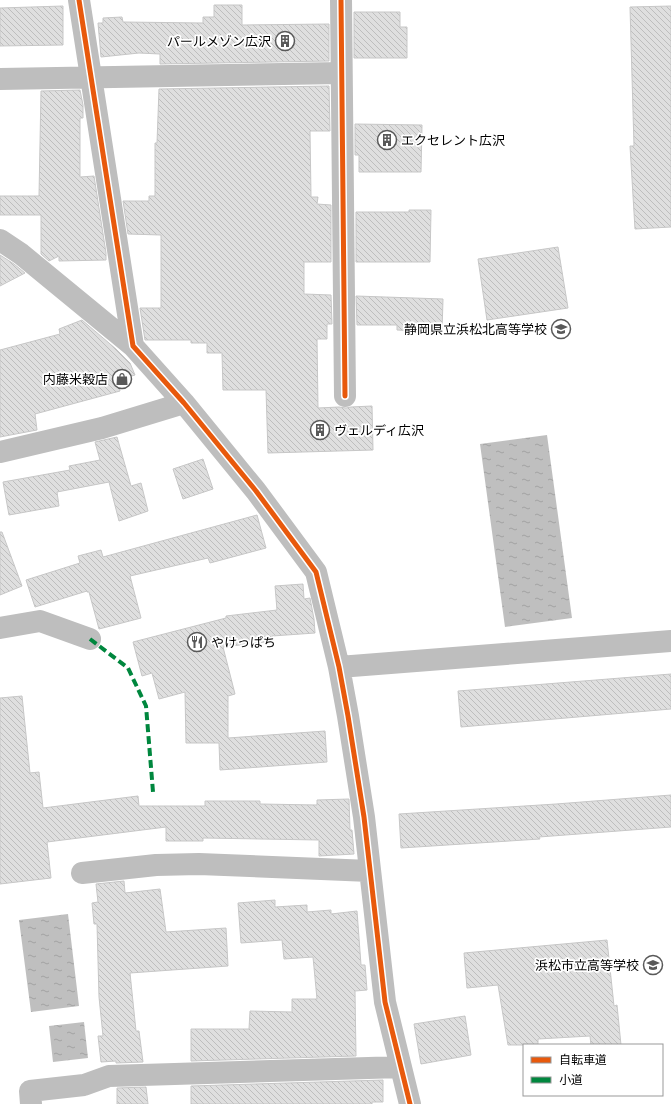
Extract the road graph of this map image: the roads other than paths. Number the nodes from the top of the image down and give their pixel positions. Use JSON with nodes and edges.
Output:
{"nodes":[{"id":1,"x":80,"y":0,"type":"edge"},
{"id":2,"x":341,"y":0,"type":"edge"},
{"id":3,"x":341,"y":73,"type":"junction"},
{"id":4,"x":92,"y":77,"type":"junction"},
{"id":5,"x":0,"y":79,"type":"edge"},
{"id":6,"x":0,"y":240,"type":"edge"},
{"id":7,"x":133,"y":346,"type":"junction"},
{"id":8,"x":345,"y":396,"type":"dead end"},
{"id":9,"x":184,"y":403,"type":"junction"},
{"id":10,"x":0,"y":452,"type":"edge"},
{"id":11,"x":0,"y":628,"type":"edge"},
{"id":12,"x":90,"y":639,"type":"dead end"},
{"id":13,"x":671,"y":641,"type":"edge"},
{"id":14,"x":338,"y":667,"type":"junction"},
{"id":15,"x":370,"y":871,"type":"junction"},
{"id":16,"x":82,"y":873,"type":"dead end"},
{"id":17,"x":401,"y":1067,"type":"junction"},
{"id":18,"x":31,"y":1104,"type":"edge"},
{"id":19,"x":410,"y":1104,"type":"edge"}],
"edges":[{"from":1,"to":4,"type":"street"},
{"from":2,"to":3,"type":"street"},
{"from":3,"to":4,"type":"street"},
{"from":3,"to":8,"type":"street"},
{"from":4,"to":5,"type":"street"},
{"from":4,"to":7,"type":"street"},
{"from":6,"to":7,"type":"street"},
{"from":7,"to":9,"type":"street"},
{"from":9,"to":10,"type":"street"},
{"from":9,"to":14,"type":"street"},
{"from":11,"to":12,"type":"street"},
{"from":13,"to":14,"type":"street"},
{"from":14,"to":15,"type":"street"},
{"from":15,"to":16,"type":"street"},
{"from":15,"to":17,"type":"street"},
{"from":17,"to":18,"type":"street"},
{"from":17,"to":19,"type":"street"}]}
